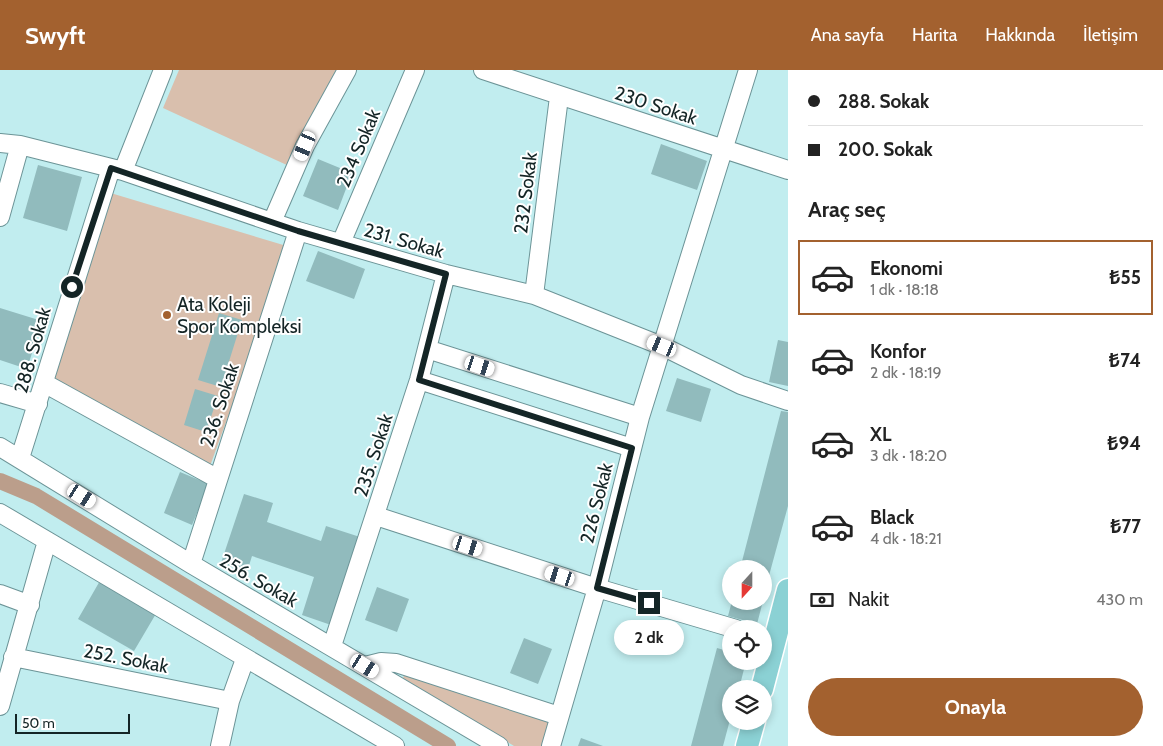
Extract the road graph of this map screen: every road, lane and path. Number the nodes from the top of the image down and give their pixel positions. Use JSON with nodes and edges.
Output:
{"nodes":[{"id":1,"x":163,"y":70,"type":"edge"},
{"id":2,"x":346,"y":70,"type":"edge"},
{"id":3,"x":415,"y":70,"type":"edge"},
{"id":4,"x":482,"y":70,"type":"edge"},
{"id":5,"x":748,"y":70,"type":"edge"},
{"id":6,"x":559,"y":97,"type":"junction"},
{"id":7,"x":0,"y":143,"type":"edge"},
{"id":8,"x":20,"y":145,"type":"junction"},
{"id":9,"x":723,"y":149,"type":"junction"},
{"id":10,"x":117,"y":170,"type":"junction"},
{"id":11,"x":788,"y":170,"type":"edge"},
{"id":12,"x":0,"y":217,"type":"edge"},
{"id":13,"x":272,"y":222,"type":"junction"},
{"id":14,"x":298,"y":231,"type":"junction"},
{"id":15,"x":341,"y":243,"type":"junction"},
{"id":16,"x":446,"y":274,"type":"junction"},
{"id":17,"x":534,"y":295,"type":"junction"},
{"id":18,"x":662,"y":346,"type":"junction"},
{"id":19,"x":427,"y":349,"type":"junction"},
{"id":20,"x":419,"y":380,"type":"junction"},
{"id":21,"x":44,"y":383,"type":"junction"},
{"id":22,"x":0,"y":393,"type":"edge"},
{"id":23,"x":788,"y":401,"type":"edge"},
{"id":24,"x":38,"y":404,"type":"junction"},
{"id":25,"x":640,"y":417,"type":"junction"},
{"id":26,"x":0,"y":447,"type":"edge"},
{"id":27,"x":632,"y":448,"type":"junction"},
{"id":28,"x":20,"y":458,"type":"junction"},
{"id":29,"x":218,"y":479,"type":"junction"},
{"id":30,"x":0,"y":513,"type":"edge"},
{"id":31,"x":376,"y":516,"type":"junction"},
{"id":32,"x":47,"y":541,"type":"junction"},
{"id":33,"x":191,"y":564,"type":"junction"},
{"id":34,"x":597,"y":588,"type":"junction"},
{"id":35,"x":788,"y":590,"type":"edge"},
{"id":36,"x":0,"y":594,"type":"edge"},
{"id":37,"x":30,"y":604,"type":"junction"},
{"id":38,"x":722,"y":625,"type":"edge"},
{"id":39,"x":772,"y":631,"type":"edge"},
{"id":40,"x":332,"y":646,"type":"junction"},
{"id":41,"x":13,"y":657,"type":"junction"},
{"id":42,"x":245,"y":659,"type":"junction"},
{"id":43,"x":365,"y":666,"type":"junction"},
{"id":44,"x":230,"y":700,"type":"junction"},
{"id":45,"x":0,"y":706,"type":"edge"},
{"id":46,"x":559,"y":716,"type":"junction"},
{"id":47,"x":751,"y":730,"type":"edge"},
{"id":48,"x":220,"y":746,"type":"edge"},
{"id":49,"x":395,"y":746,"type":"edge"},
{"id":50,"x":499,"y":746,"type":"edge"},
{"id":51,"x":551,"y":746,"type":"edge"},
{"id":52,"x":747,"y":746,"type":"edge"}],
"edges":[{"from":1,"to":10,"type":"street","name":"288. Sokak"},
{"from":2,"to":13,"type":"street"},
{"from":3,"to":15,"type":"street","name":"234 Sokak"},
{"from":4,"to":6,"type":"street","name":"230 Sokak"},
{"from":5,"to":9,"type":"street","name":"226 Sokak"},
{"from":6,"to":9,"type":"street","name":"230 Sokak"},
{"from":6,"to":17,"type":"street","name":"232 Sokak"},
{"from":7,"to":8,"type":"street","name":"231. Sokak"},
{"from":8,"to":10,"type":"street","name":"231. Sokak"},
{"from":8,"to":12,"type":"street"},
{"from":9,"to":11,"type":"street","name":"230 Sokak"},
{"from":9,"to":18,"type":"street","name":"226 Sokak"},
{"from":10,"to":13,"type":"street","name":"231. Sokak"},
{"from":10,"to":21,"type":"street","name":"288. Sokak"},
{"from":13,"to":14,"type":"street","name":"231. Sokak"},
{"from":14,"to":15,"type":"street","name":"231. Sokak"},
{"from":14,"to":29,"type":"street","name":"236. Sokak"},
{"from":15,"to":16,"type":"street","name":"231. Sokak"},
{"from":16,"to":17,"type":"street","name":"231. Sokak"},
{"from":16,"to":19,"type":"street","name":"235. Sokak"},
{"from":17,"to":18,"type":"street","name":"231. Sokak"},
{"from":18,"to":23,"type":"street","name":"231. Sokak"},
{"from":18,"to":25,"type":"street","name":"226 Sokak"},
{"from":19,"to":20,"type":"street","name":"235. Sokak"},
{"from":19,"to":25,"type":"street"},
{"from":20,"to":27,"type":"street"},
{"from":20,"to":31,"type":"street","name":"235. Sokak"},
{"from":21,"to":24,"type":"street","name":"288. Sokak"},
{"from":21,"to":29,"type":"street"},
{"from":22,"to":24,"type":"street"},
{"from":24,"to":28,"type":"street","name":"288. Sokak"},
{"from":25,"to":27,"type":"street","name":"226 Sokak"},
{"from":26,"to":28,"type":"street","name":"256. Sokak"},
{"from":27,"to":34,"type":"street","name":"226 Sokak"},
{"from":28,"to":33,"type":"street","name":"256. Sokak"},
{"from":29,"to":33,"type":"street","name":"236. Sokak"},
{"from":30,"to":32,"type":"street"},
{"from":31,"to":34,"type":"street"},
{"from":31,"to":40,"type":"street","name":"235. Sokak"},
{"from":32,"to":37,"type":"street"},
{"from":32,"to":42,"type":"street"},
{"from":33,"to":40,"type":"street","name":"256. Sokak"},
{"from":34,"to":38,"type":"street"},
{"from":34,"to":46,"type":"street","name":"226 Sokak"},
{"from":35,"to":39,"type":"main road"},
{"from":36,"to":37,"type":"street"},
{"from":37,"to":41,"type":"street"},
{"from":40,"to":43,"type":"street","name":"256. Sokak"},
{"from":41,"to":44,"type":"street","name":"252. Sokak"},
{"from":41,"to":45,"type":"street"},
{"from":42,"to":44,"type":"street"},
{"from":42,"to":49,"type":"street"},
{"from":43,"to":46,"type":"street"},
{"from":43,"to":50,"type":"street","name":"256. Sokak"},
{"from":44,"to":48,"type":"street"},
{"from":46,"to":51,"type":"street","name":"226 Sokak"},
{"from":47,"to":52,"type":"main road"}]}
